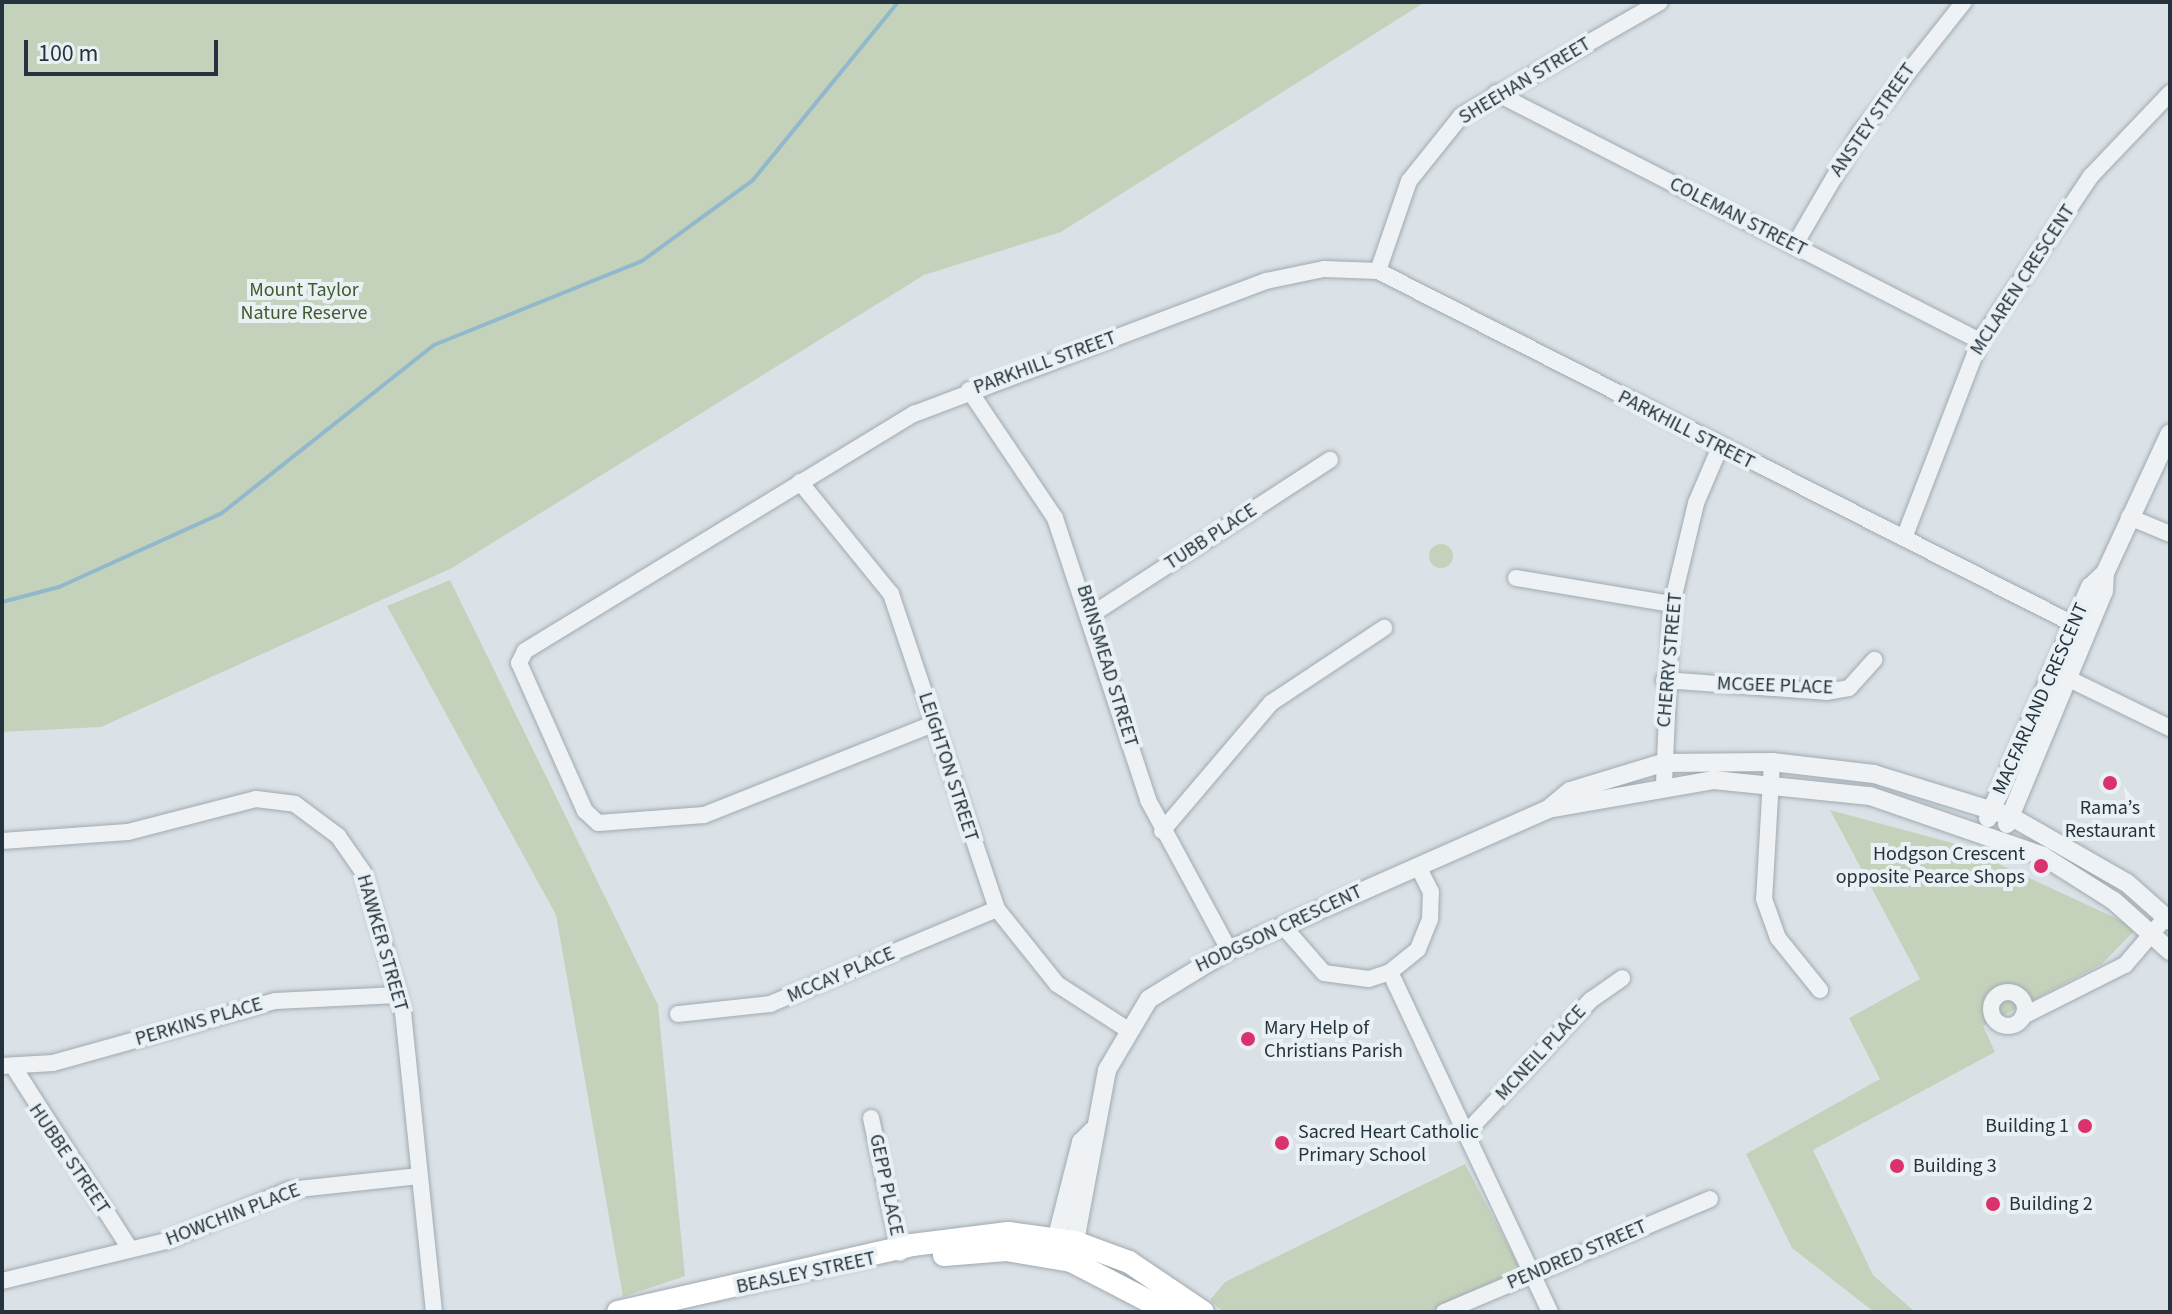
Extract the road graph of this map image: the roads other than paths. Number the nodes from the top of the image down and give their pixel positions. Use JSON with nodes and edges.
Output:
{"nodes":[{"id":1,"x":1660,"y":2,"type":"edge"},
{"id":2,"x":1964,"y":2,"type":"edge"},
{"id":3,"x":1496,"y":93,"type":"junction"},
{"id":4,"x":2170,"y":93,"type":"edge"},
{"id":5,"x":1794,"y":246,"type":"junction"},
{"id":6,"x":1378,"y":271,"type":"junction"},
{"id":7,"x":1980,"y":341,"type":"junction"},
{"id":8,"x":969,"y":390,"type":"junction"},
{"id":9,"x":2170,"y":433,"type":"edge"},
{"id":10,"x":1720,"y":447,"type":"junction"},
{"id":11,"x":1330,"y":460,"type":"dead end"},
{"id":12,"x":800,"y":482,"type":"junction"},
{"id":13,"x":2129,"y":517,"type":"junction"},
{"id":14,"x":2170,"y":534,"type":"edge"},
{"id":15,"x":1904,"y":538,"type":"junction"},
{"id":16,"x":1516,"y":578,"type":"dead end"},
{"id":17,"x":1672,"y":604,"type":"junction"},
{"id":18,"x":1091,"y":615,"type":"junction"},
{"id":19,"x":1384,"y":628,"type":"dead end"},
{"id":20,"x":2080,"y":628,"type":"junction"},
{"id":21,"x":1874,"y":660,"type":"dead end"},
{"id":22,"x":2060,"y":674,"type":"junction"},
{"id":23,"x":1664,"y":680,"type":"junction"},
{"id":24,"x":933,"y":724,"type":"junction"},
{"id":25,"x":2170,"y":728,"type":"edge"},
{"id":26,"x":1772,"y":762,"type":"junction"},
{"id":27,"x":1663,"y":763,"type":"junction"},
{"id":28,"x":1771,"y":783,"type":"junction"},
{"id":29,"x":1664,"y":784,"type":"junction"},
{"id":30,"x":1992,"y":808,"type":"junction"},
{"id":31,"x":1548,"y":809,"type":"junction"},
{"id":32,"x":2010,"y":816,"type":"junction"},
{"id":33,"x":1983,"y":829,"type":"junction"},
{"id":34,"x":1162,"y":831,"type":"junction"},
{"id":35,"x":2001,"y":837,"type":"junction"},
{"id":36,"x":2,"y":841,"type":"edge"},
{"id":37,"x":1418,"y":866,"type":"junction"},
{"id":38,"x":997,"y":909,"type":"junction"},
{"id":39,"x":2168,"y":919,"type":"edge"},
{"id":40,"x":1283,"y":926,"type":"junction"},
{"id":41,"x":2152,"y":934,"type":"junction"},
{"id":42,"x":1229,"y":950,"type":"junction"},
{"id":43,"x":2170,"y":951,"type":"edge"},
{"id":44,"x":1390,"y":972,"type":"junction"},
{"id":45,"x":1622,"y":978,"type":"dead end"},
{"id":46,"x":1820,"y":990,"type":"dead end"},
{"id":47,"x":398,"y":995,"type":"junction"},
{"id":48,"x":678,"y":1014,"type":"dead end"},
{"id":49,"x":2023,"y":1016,"type":"dead end"},
{"id":50,"x":1125,"y":1028,"type":"junction"},
{"id":51,"x":7,"y":1066,"type":"edge"},
{"id":52,"x":871,"y":1118,"type":"dead end"},
{"id":53,"x":1466,"y":1133,"type":"junction"},
{"id":54,"x":419,"y":1176,"type":"junction"},
{"id":55,"x":1710,"y":1199,"type":"dead end"},
{"id":56,"x":130,"y":1249,"type":"junction"},
{"id":57,"x":1063,"y":1250,"type":"junction"},
{"id":58,"x":900,"y":1253,"type":"junction"},
{"id":59,"x":1531,"y":1273,"type":"junction"},
{"id":60,"x":2,"y":1281,"type":"edge"},
{"id":61,"x":434,"y":1312,"type":"edge"},
{"id":62,"x":618,"y":1312,"type":"edge"},
{"id":63,"x":1170,"y":1312,"type":"edge"},
{"id":64,"x":1203,"y":1312,"type":"edge"},
{"id":65,"x":1444,"y":1312,"type":"edge"},
{"id":66,"x":1550,"y":1312,"type":"edge"}],
"edges":[{"from":1,"to":3,"type":"street","name":"SHEEHAN STREET"},
{"from":2,"to":5,"type":"street","name":"ANSTEY STREET"},
{"from":3,"to":5,"type":"street","name":"COLEMAN STREET"},
{"from":3,"to":6,"type":"street","name":"SHEEHAN STREET"},
{"from":4,"to":7,"type":"street","name":"MCLAREN CRESCENT"},
{"from":5,"to":7,"type":"street","name":"COLEMAN STREET"},
{"from":6,"to":8,"type":"street","name":"PARKHILL STREET"},
{"from":6,"to":10,"type":"street","name":"PARKHILL STREET"},
{"from":7,"to":15,"type":"street","name":"MCLAREN CRESCENT"},
{"from":8,"to":12,"type":"street","name":"PARKHILL STREET"},
{"from":8,"to":18,"type":"street","name":"BRINSMEAD STREET"},
{"from":9,"to":13,"type":"street","name":"MACFARLAND CRESCENT"},
{"from":10,"to":15,"type":"street","name":"PARKHILL STREET"},
{"from":10,"to":17,"type":"street","name":"CHERRY STREET"},
{"from":11,"to":18,"type":"street","name":"TUBB PLACE"},
{"from":12,"to":24,"type":"street","name":"LEIGHTON STREET"},
{"from":12,"to":24,"type":"street","name":"PARKHILL STREET"},
{"from":13,"to":14,"type":"street"},
{"from":13,"to":20,"type":"street","name":"MACFARLAND CRESCENT"},
{"from":15,"to":20,"type":"street","name":"PARKHILL STREET"},
{"from":16,"to":17,"type":"street"},
{"from":17,"to":23,"type":"street","name":"CHERRY STREET"},
{"from":18,"to":34,"type":"street","name":"BRINSMEAD STREET"},
{"from":19,"to":34,"type":"street"},
{"from":20,"to":22,"type":"street","name":"MACFARLAND CRESCENT"},
{"from":21,"to":23,"type":"street","name":"MCGEE PLACE"},
{"from":22,"to":25,"type":"street"},
{"from":22,"to":30,"type":"street","name":"MACFARLAND CRESCENT"},
{"from":22,"to":32,"type":"street","name":"MACFARLAND CRESCENT"},
{"from":23,"to":27,"type":"street","name":"CHERRY STREET"},
{"from":24,"to":38,"type":"street","name":"LEIGHTON STREET"},
{"from":26,"to":27,"type":"street","name":"HODGSON CRESCENT"},
{"from":26,"to":28,"type":"street"},
{"from":26,"to":30,"type":"street","name":"HODGSON CRESCENT"},
{"from":27,"to":29,"type":"street","name":"CHERRY STREET"},
{"from":27,"to":31,"type":"street","name":"HODGSON CRESCENT"},
{"from":28,"to":29,"type":"street","name":"HODGSON CRESCENT"},
{"from":28,"to":33,"type":"street","name":"HODGSON CRESCENT"},
{"from":28,"to":46,"type":"street"},
{"from":29,"to":31,"type":"street","name":"HODGSON CRESCENT"},
{"from":30,"to":32,"type":"street","name":"HODGSON CRESCENT"},
{"from":30,"to":33,"type":"street","name":"MACFARLAND CRESCENT"},
{"from":31,"to":37,"type":"street","name":"HODGSON CRESCENT"},
{"from":32,"to":35,"type":"street","name":"MACFARLAND CRESCENT"},
{"from":32,"to":39,"type":"street","name":"HODGSON CRESCENT"},
{"from":33,"to":35,"type":"street","name":"HODGSON CRESCENT"},
{"from":34,"to":42,"type":"street","name":"BRINSMEAD STREET"},
{"from":35,"to":41,"type":"street","name":"HODGSON CRESCENT"},
{"from":36,"to":47,"type":"street","name":"HAWKER STREET"},
{"from":37,"to":40,"type":"street","name":"HODGSON CRESCENT"},
{"from":37,"to":44,"type":"street"},
{"from":38,"to":48,"type":"street","name":"MCCAY PLACE"},
{"from":38,"to":50,"type":"street","name":"LEIGHTON STREET"},
{"from":39,"to":41,"type":"street"},
{"from":40,"to":42,"type":"street","name":"HODGSON CRESCENT"},
{"from":40,"to":44,"type":"street"},
{"from":41,"to":43,"type":"street","name":"HODGSON CRESCENT"},
{"from":41,"to":49,"type":"street"},
{"from":42,"to":50,"type":"street","name":"HODGSON CRESCENT"},
{"from":44,"to":53,"type":"street"},
{"from":45,"to":53,"type":"street","name":"MCNEIL PLACE"},
{"from":47,"to":51,"type":"street","name":"PERKINS PLACE"},
{"from":47,"to":54,"type":"street","name":"HAWKER STREET"},
{"from":50,"to":57,"type":"street","name":"HODGSON CRESCENT"},
{"from":51,"to":56,"type":"street","name":"HUBBE STREET"},
{"from":52,"to":58,"type":"street","name":"GEPP PLACE"},
{"from":53,"to":59,"type":"street"},
{"from":54,"to":56,"type":"street","name":"HOWCHIN PLACE"},
{"from":54,"to":61,"type":"street","name":"HAWKER STREET"},
{"from":55,"to":59,"type":"street","name":"PENDRED STREET"},
{"from":56,"to":60,"type":"street","name":"HOWCHIN PLACE"},
{"from":57,"to":58,"type":"main road","name":"BEASLEY STREET"},
{"from":57,"to":63,"type":"main road","name":"BEASLEY STREET"},
{"from":57,"to":64,"type":"main road","name":"BEASLEY STREET"},
{"from":58,"to":62,"type":"main road","name":"BEASLEY STREET"},
{"from":59,"to":65,"type":"street","name":"PENDRED STREET"},
{"from":59,"to":66,"type":"street"}]}
